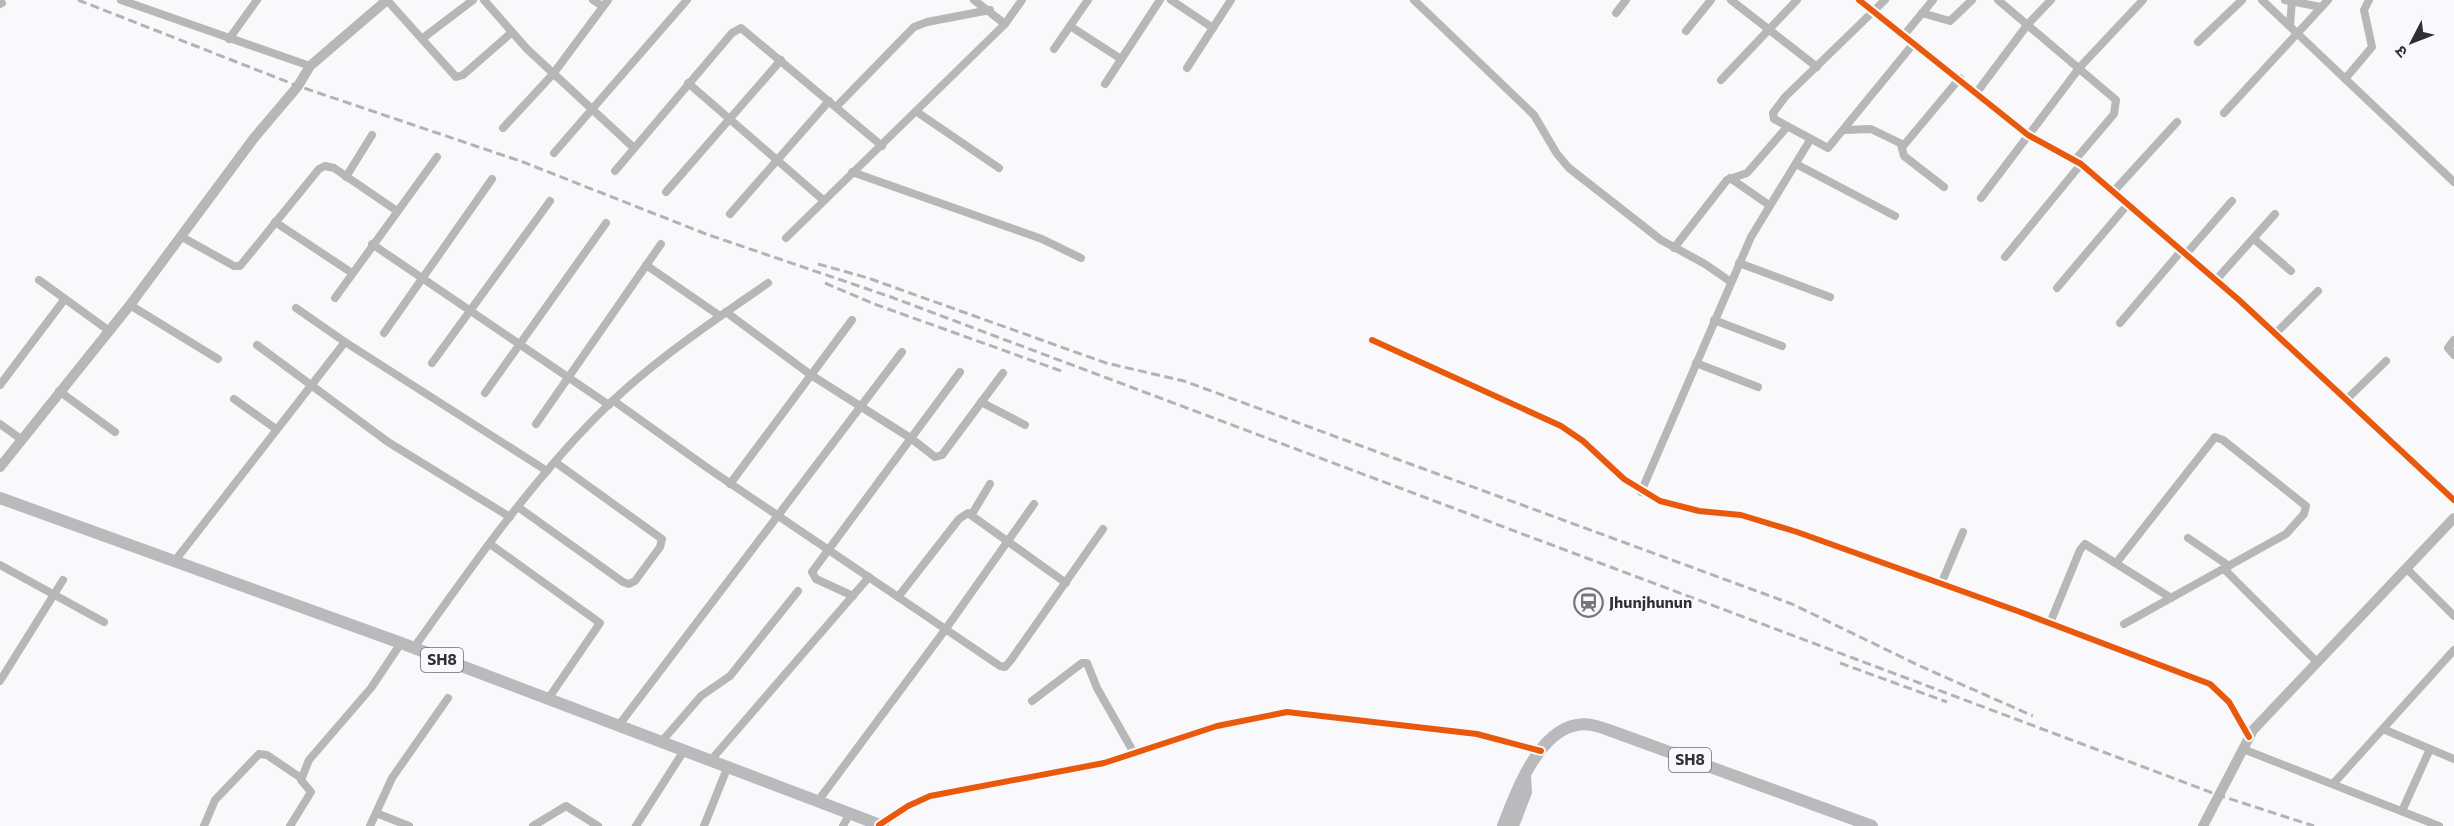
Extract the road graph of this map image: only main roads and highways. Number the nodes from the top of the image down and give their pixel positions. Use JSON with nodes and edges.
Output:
{"nodes":[{"id":1,"x":0,"y":498,"type":"edge"},
{"id":2,"x":1525,"y":776,"type":"junction"},
{"id":3,"x":881,"y":825,"type":"edge"},
{"id":4,"x":1503,"y":826,"type":"edge"},
{"id":5,"x":1513,"y":826,"type":"edge"},
{"id":6,"x":1872,"y":826,"type":"edge"}],
"edges":[{"from":1,"to":3,"type":"main road","number":"SH8"},
{"from":2,"to":4,"type":"main road","number":"SH8"},
{"from":2,"to":5,"type":"main road","number":"SH8"},
{"from":2,"to":6,"type":"main road","number":"SH8"}]}
